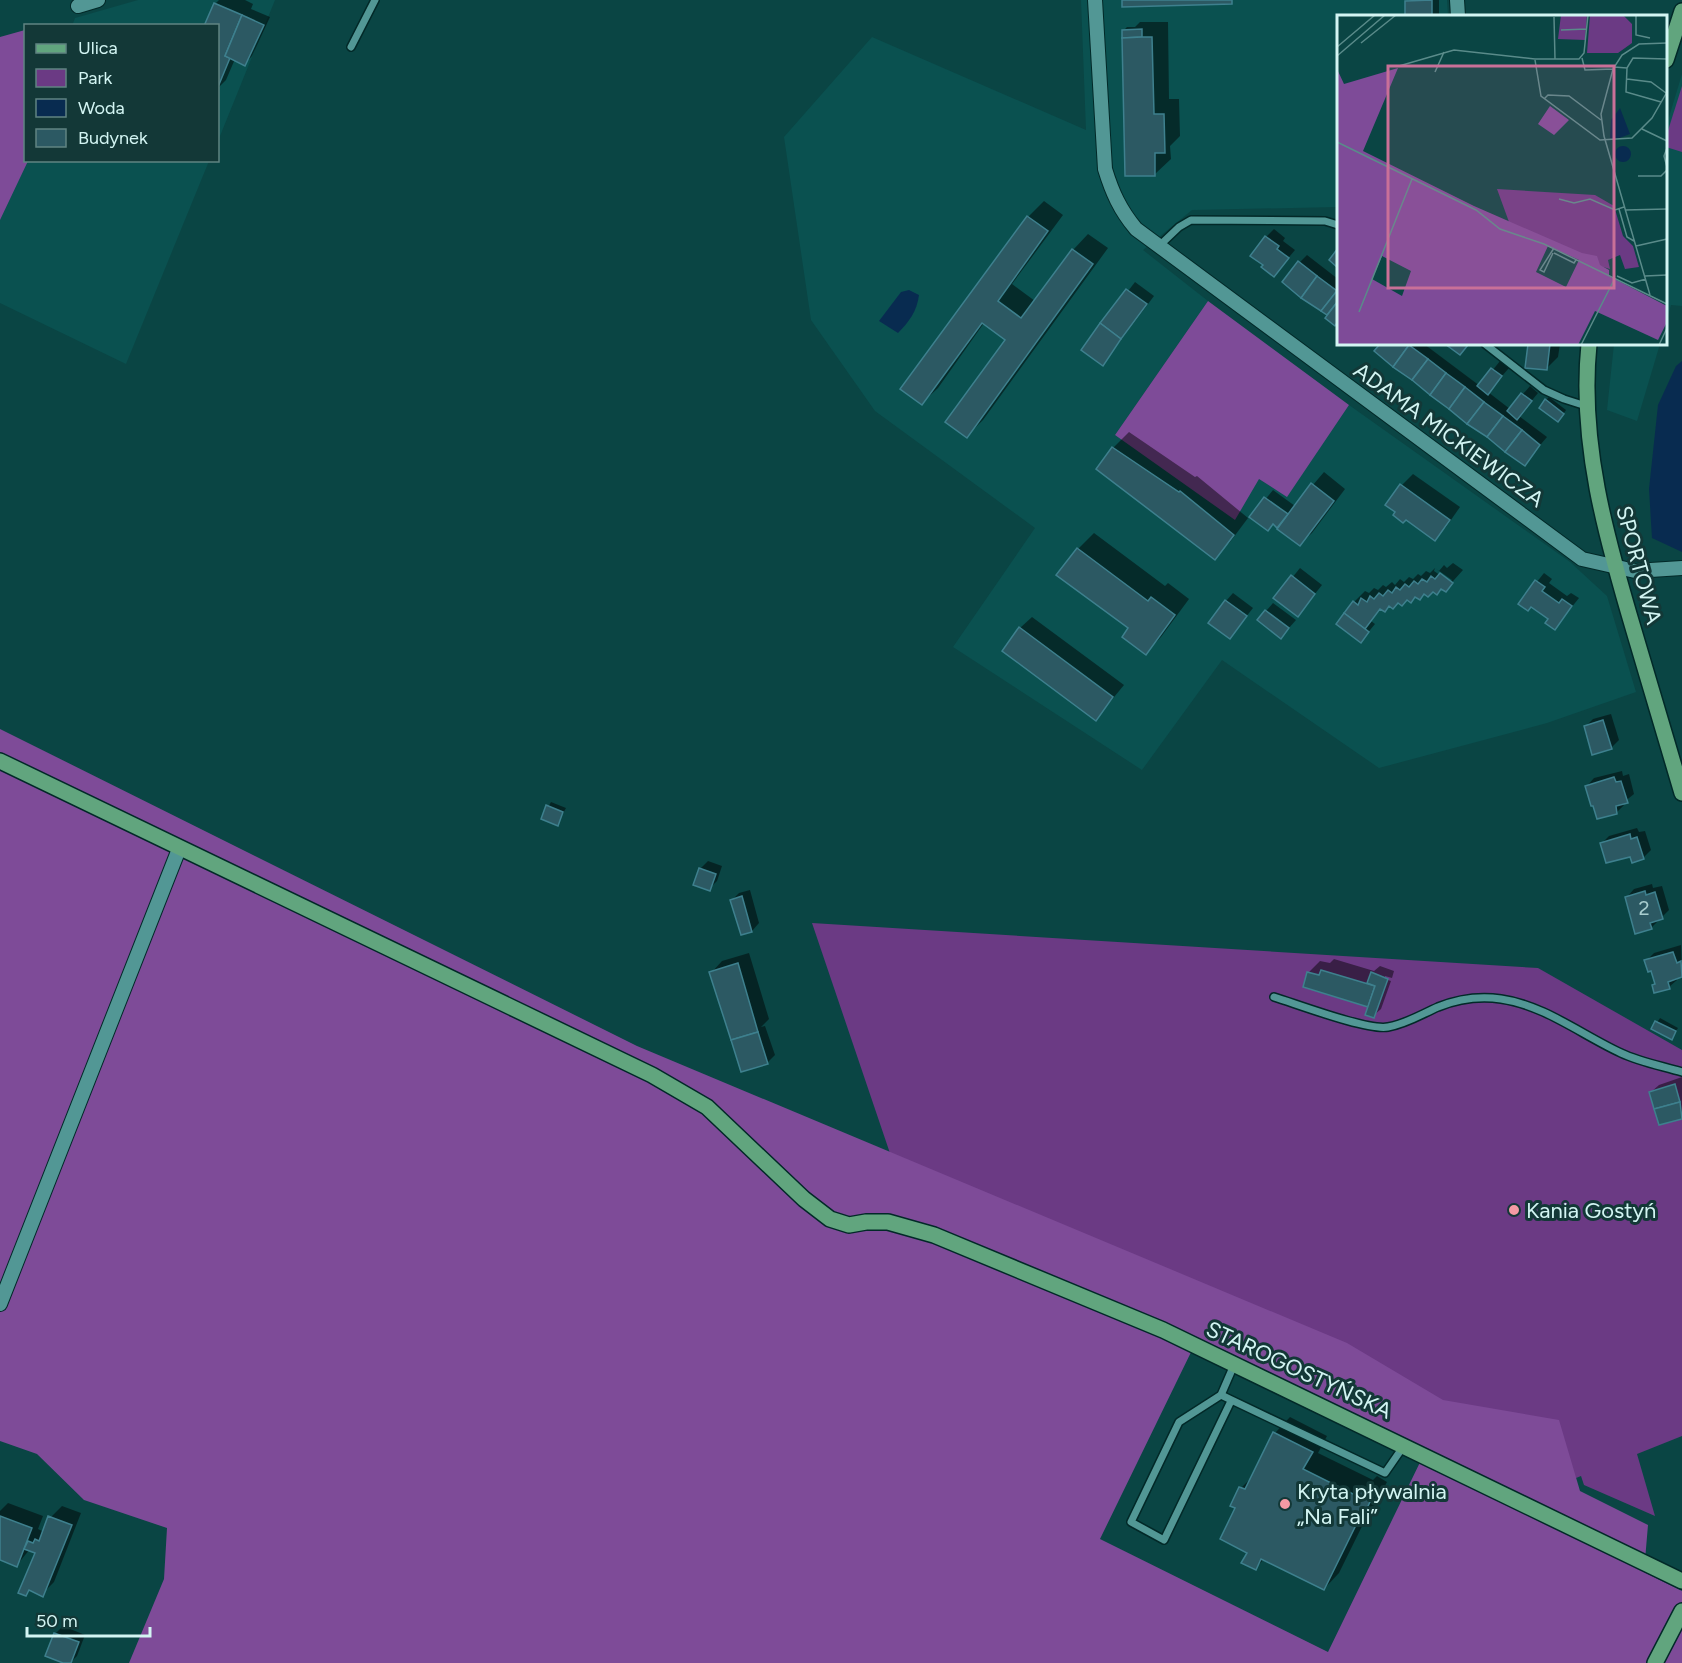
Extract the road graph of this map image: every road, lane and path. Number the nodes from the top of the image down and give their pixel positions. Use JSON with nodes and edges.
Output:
{"nodes":[{"id":1,"x":98,"y":0,"type":"edge"},
{"id":2,"x":375,"y":0,"type":"edge"},
{"id":3,"x":1095,"y":0,"type":"edge"},
{"id":4,"x":1457,"y":0,"type":"edge"},
{"id":5,"x":78,"y":6,"type":"dead end"},
{"id":6,"x":1682,"y":12,"type":"edge"},
{"id":7,"x":1458,"y":15,"type":"edge"},
{"id":8,"x":1670,"y":28,"type":"edge"},
{"id":9,"x":351,"y":47,"type":"dead end"},
{"id":10,"x":1667,"y":47,"type":"edge"},
{"id":11,"x":1337,"y":225,"type":"edge"},
{"id":12,"x":1158,"y":247,"type":"junction"},
{"id":13,"x":1486,"y":345,"type":"edge"},
{"id":14,"x":1589,"y":345,"type":"edge"},
{"id":15,"x":1587,"y":406,"type":"junction"},
{"id":16,"x":1616,"y":567,"type":"junction"},
{"id":17,"x":1682,"y":568,"type":"edge"},
{"id":18,"x":0,"y":760,"type":"edge"},
{"id":19,"x":1682,"y":793,"type":"edge"},
{"id":20,"x":179,"y":849,"type":"junction"},
{"id":21,"x":1274,"y":997,"type":"dead end"},
{"id":22,"x":1682,"y":1072,"type":"edge"},
{"id":23,"x":0,"y":1304,"type":"edge"},
{"id":24,"x":1234,"y":1365,"type":"junction"},
{"id":25,"x":1221,"y":1395,"type":"junction"},
{"id":26,"x":1231,"y":1401,"type":"junction"},
{"id":27,"x":1404,"y":1445,"type":"junction"},
{"id":28,"x":1682,"y":1581,"type":"edge"},
{"id":29,"x":1682,"y":1611,"type":"edge"},
{"id":30,"x":1655,"y":1663,"type":"edge"}],
"edges":[{"from":1,"to":5,"type":"street"},
{"from":2,"to":9,"type":"lane"},
{"from":3,"to":12,"type":"street","name":"ADAMA MICKIEWICZA"},
{"from":4,"to":7,"type":"street"},
{"from":6,"to":8,"type":"street"},
{"from":8,"to":10,"type":"street"},
{"from":11,"to":12,"type":"lane"},
{"from":12,"to":16,"type":"street","name":"ADAMA MICKIEWICZA"},
{"from":13,"to":15,"type":"lane"},
{"from":14,"to":15,"type":"street","name":"SPORTOWA"},
{"from":15,"to":16,"type":"street","name":"SPORTOWA"},
{"from":16,"to":17,"type":"street","name":"ADAMA MICKIEWICZA"},
{"from":16,"to":19,"type":"street","name":"SPORTOWA"},
{"from":18,"to":20,"type":"street","name":"STAROGOSTYŃSKA"},
{"from":20,"to":23,"type":"street"},
{"from":20,"to":24,"type":"street","name":"STAROGOSTYŃSKA"},
{"from":21,"to":22,"type":"lane"},
{"from":24,"to":25,"type":"lane"},
{"from":24,"to":27,"type":"street","name":"STAROGOSTYŃSKA"},
{"from":25,"to":26,"type":"lane"},
{"from":25,"to":26,"type":"lane"},
{"from":26,"to":27,"type":"lane"},
{"from":27,"to":28,"type":"street","name":"STAROGOSTYŃSKA"},
{"from":29,"to":30,"type":"street"}]}
